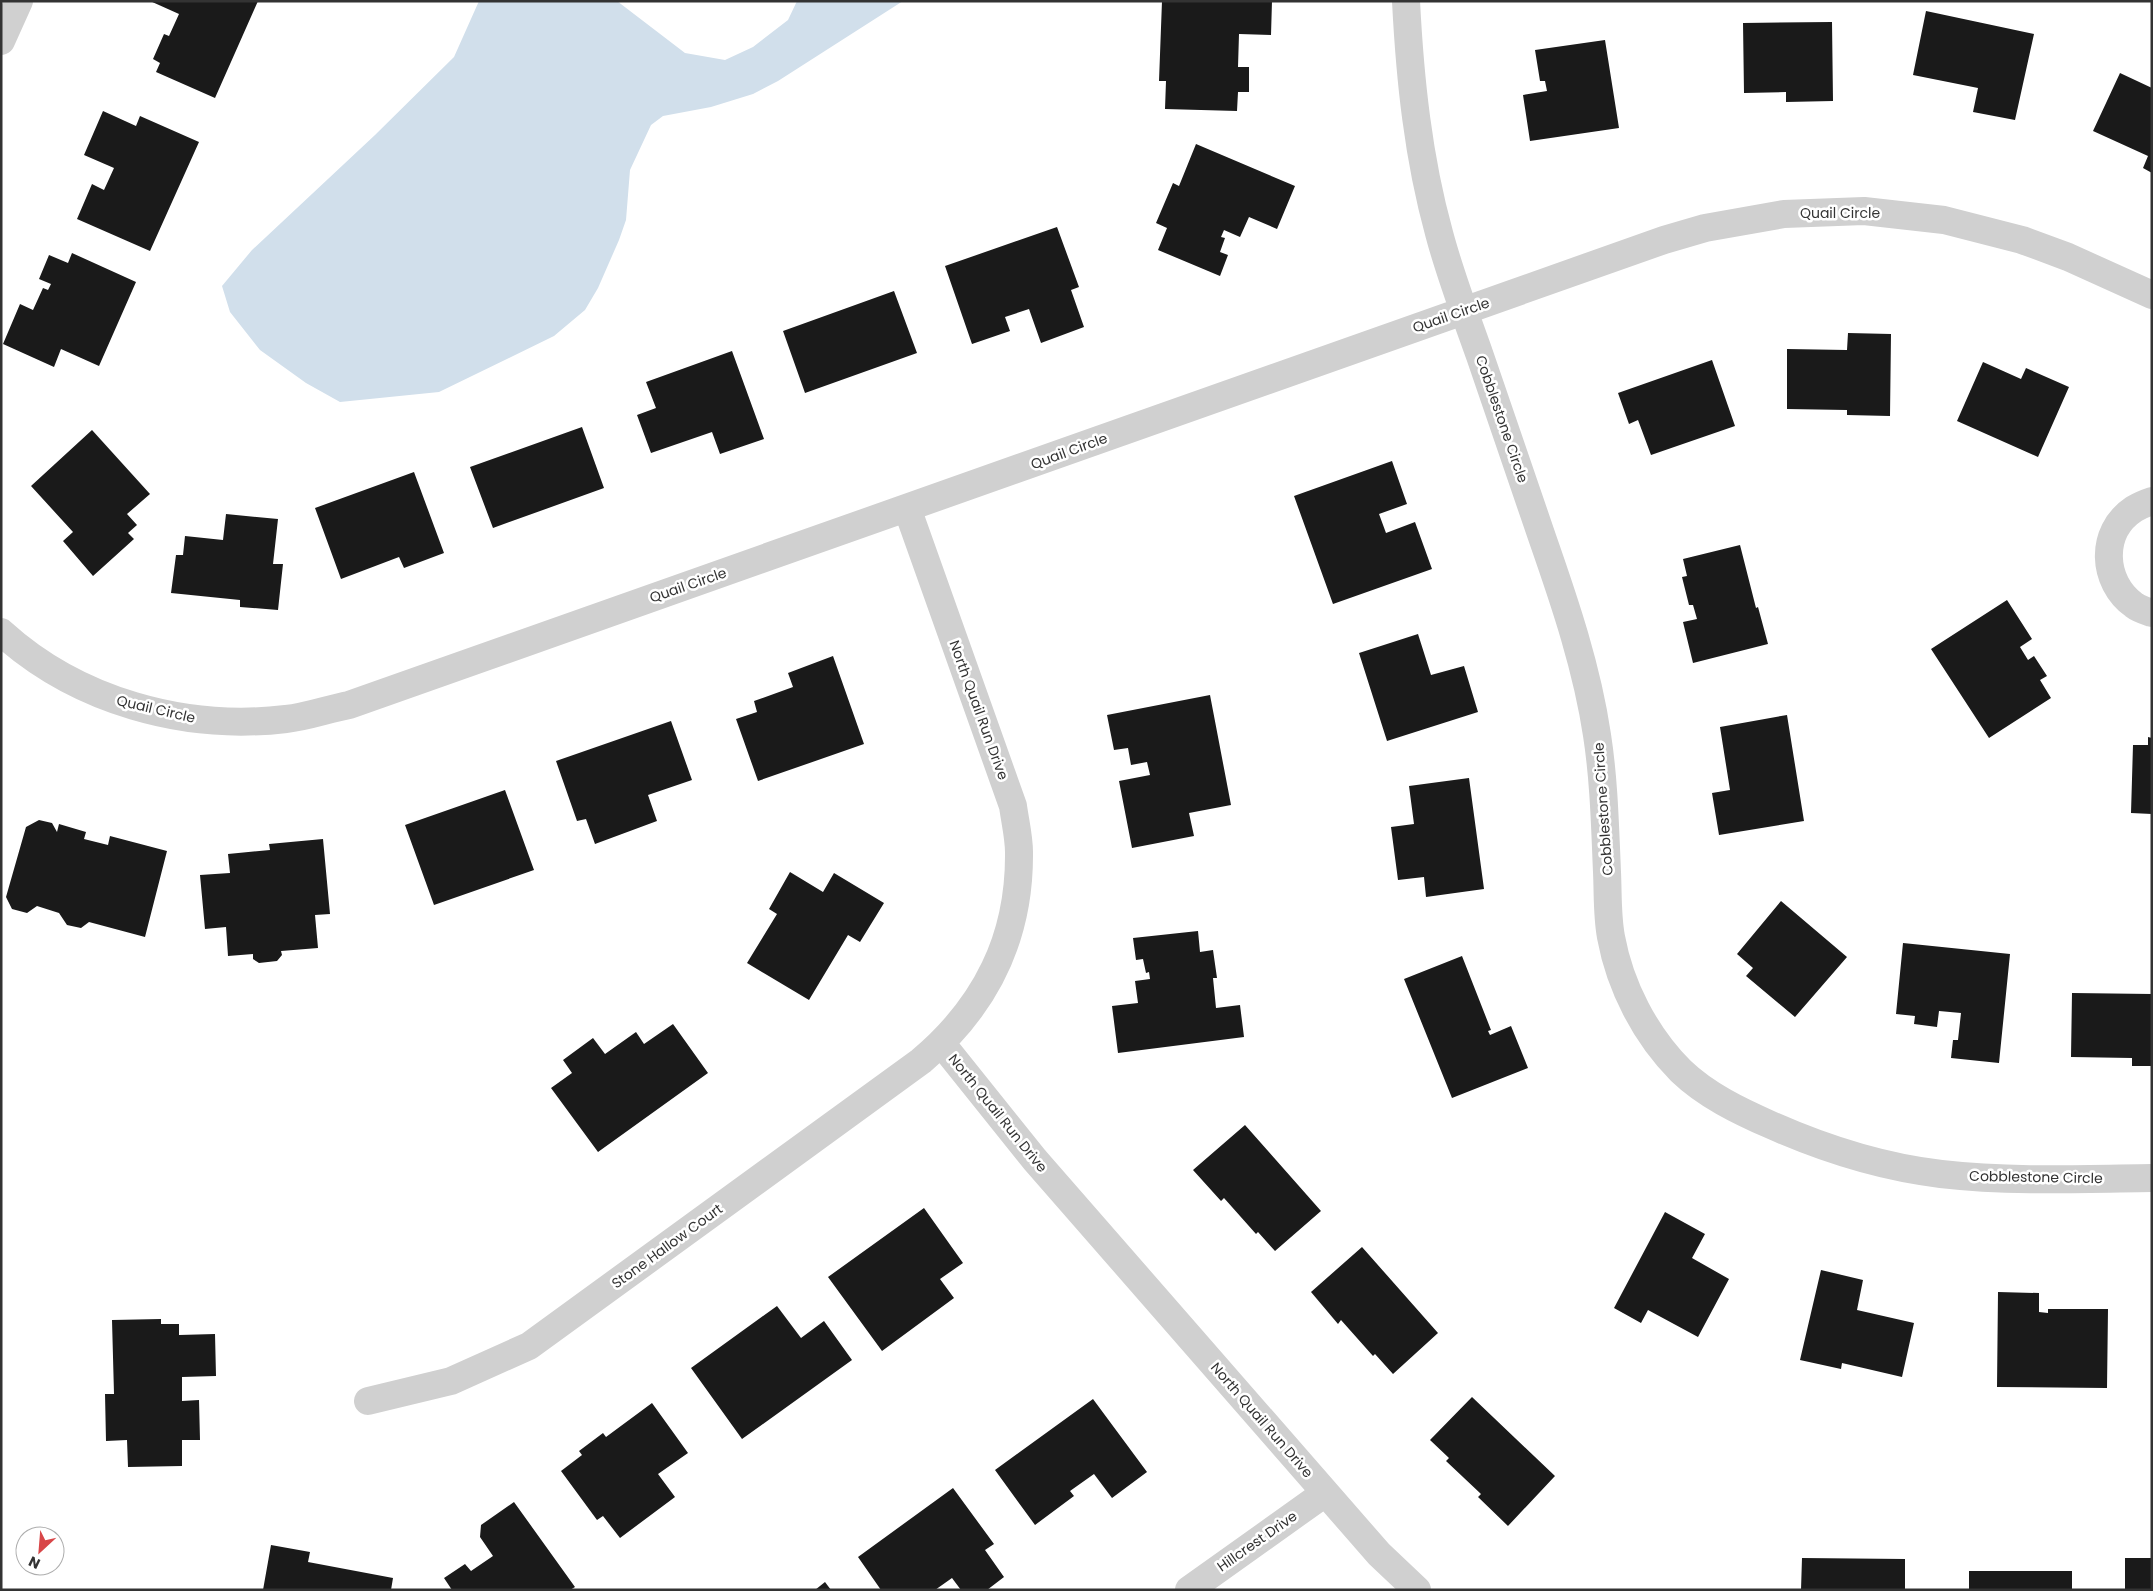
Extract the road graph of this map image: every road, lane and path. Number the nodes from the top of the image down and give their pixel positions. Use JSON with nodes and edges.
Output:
{"nodes":[{"id":1,"x":19,"y":1,"type":"edge"},
{"id":2,"x":1406,"y":1,"type":"edge"},
{"id":3,"x":1,"y":41,"type":"edge"},
{"id":4,"x":2152,"y":295,"type":"edge"},
{"id":5,"x":1464,"y":311,"type":"junction"},
{"id":6,"x":2152,"y":501,"type":"edge"},
{"id":7,"x":907,"y":508,"type":"junction"},
{"id":8,"x":2152,"y":613,"type":"edge"},
{"id":9,"x":1,"y":632,"type":"edge"},
{"id":10,"x":942,"y":1044,"type":"junction"},
{"id":11,"x":2152,"y":1178,"type":"edge"},
{"id":12,"x":368,"y":1401,"type":"dead end"},
{"id":13,"x":1325,"y":1493,"type":"junction"},
{"id":14,"x":1189,"y":1590,"type":"edge"},
{"id":15,"x":1417,"y":1590,"type":"edge"}],
"edges":[{"from":1,"to":3,"type":"street"},
{"from":2,"to":5,"type":"street","name":"Cobblestone Circle"},
{"from":4,"to":5,"type":"street","name":"Quail Circle"},
{"from":5,"to":7,"type":"street","name":"Quail Circle"},
{"from":5,"to":11,"type":"street","name":"Cobblestone Circle"},
{"from":6,"to":8,"type":"street"},
{"from":7,"to":9,"type":"street","name":"Quail Circle"},
{"from":7,"to":10,"type":"street","name":"North Quail Run Drive"},
{"from":10,"to":12,"type":"street","name":"Stone Hallow Court"},
{"from":10,"to":13,"type":"street","name":"North Quail Run Drive"},
{"from":13,"to":14,"type":"street","name":"Hillcrest Drive"},
{"from":13,"to":15,"type":"street","name":"North Quail Run Drive"}]}
